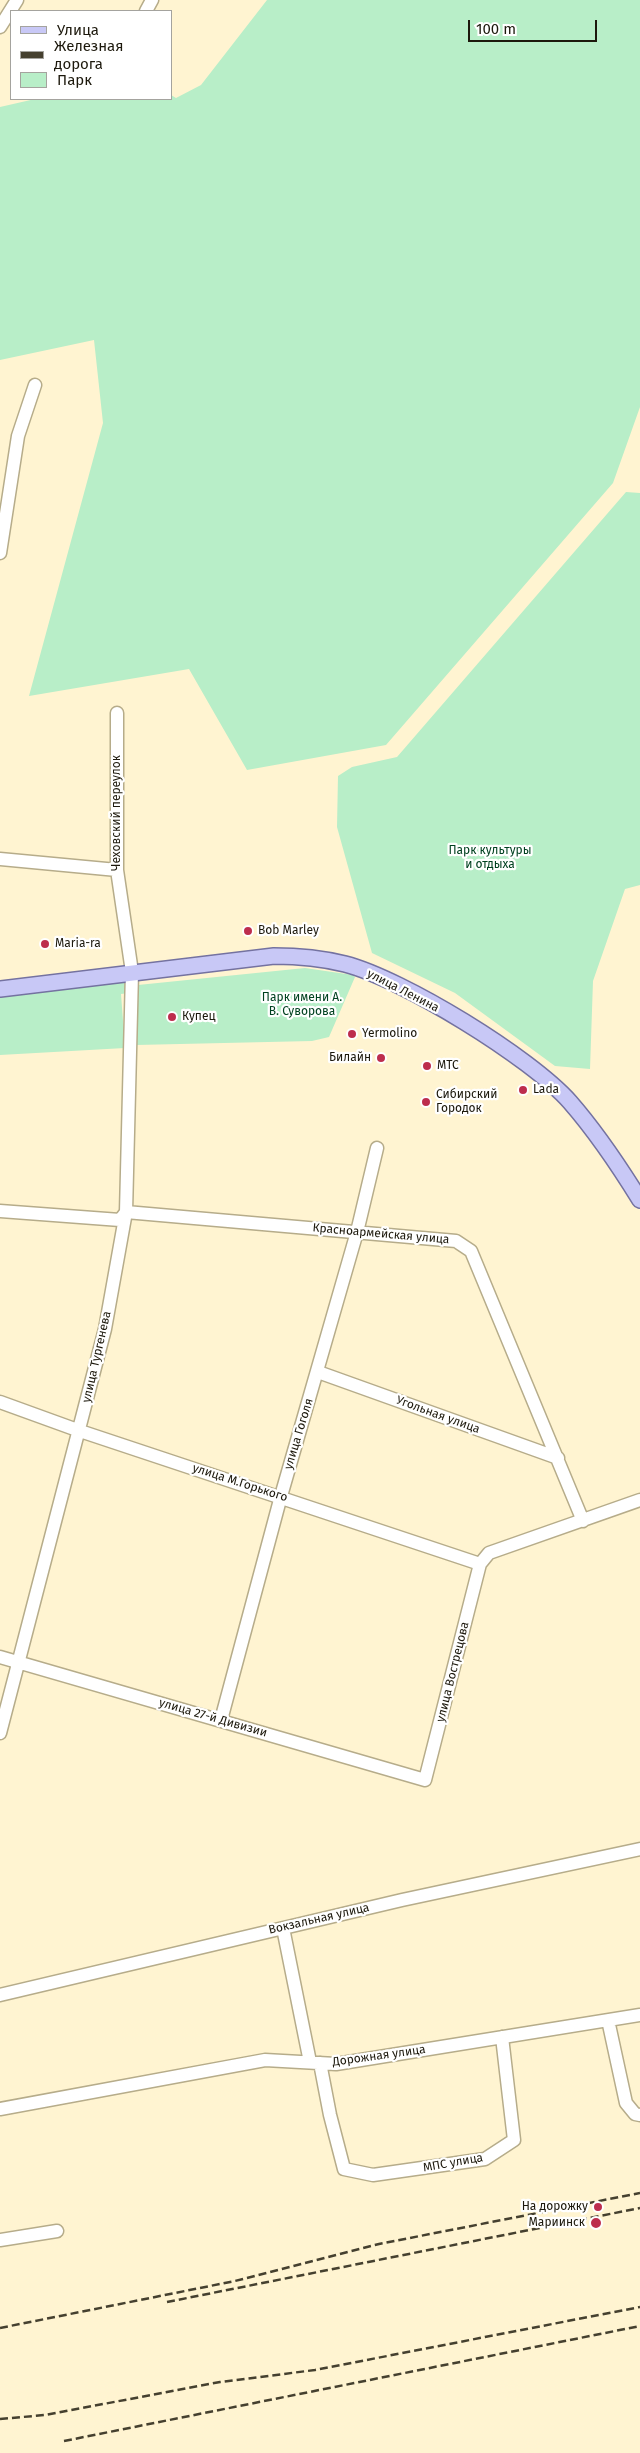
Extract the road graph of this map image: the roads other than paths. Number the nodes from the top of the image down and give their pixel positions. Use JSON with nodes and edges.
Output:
{"nodes":[{"id":1,"x":10,"y":12,"type":"edge"},
{"id":2,"x":0,"y":28,"type":"edge"},
{"id":3,"x":35,"y":385,"type":"dead end"},
{"id":4,"x":0,"y":553,"type":"edge"},
{"id":5,"x":117,"y":713,"type":"dead end"},
{"id":6,"x":0,"y":859,"type":"edge"},
{"id":7,"x":117,"y":870,"type":"junction"},
{"id":8,"x":132,"y":972,"type":"junction"},
{"id":9,"x":0,"y":989,"type":"edge"},
{"id":10,"x":377,"y":1148,"type":"dead end"},
{"id":11,"x":640,"y":1200,"type":"edge"},
{"id":12,"x":0,"y":1210,"type":"edge"},
{"id":13,"x":126,"y":1212,"type":"junction"},
{"id":14,"x":357,"y":1232,"type":"junction"},
{"id":15,"x":318,"y":1372,"type":"junction"},
{"id":16,"x":0,"y":1402,"type":"edge"},
{"id":17,"x":80,"y":1431,"type":"junction"},
{"id":18,"x":558,"y":1458,"type":"junction"},
{"id":19,"x":280,"y":1496,"type":"junction"},
{"id":20,"x":640,"y":1500,"type":"edge"},
{"id":21,"x":583,"y":1521,"type":"junction"},
{"id":22,"x":480,"y":1564,"type":"junction"},
{"id":23,"x":0,"y":1657,"type":"edge"},
{"id":24,"x":18,"y":1662,"type":"junction"},
{"id":25,"x":221,"y":1720,"type":"junction"},
{"id":26,"x":0,"y":1734,"type":"edge"},
{"id":27,"x":425,"y":1780,"type":"joint"},
{"id":28,"x":640,"y":1849,"type":"edge"},
{"id":29,"x":284,"y":1928,"type":"junction"},
{"id":30,"x":0,"y":1995,"type":"edge"},
{"id":31,"x":640,"y":2015,"type":"edge"},
{"id":32,"x":608,"y":2020,"type":"junction"},
{"id":33,"x":502,"y":2037,"type":"junction"},
{"id":34,"x":315,"y":2062,"type":"junction"},
{"id":35,"x":0,"y":2108,"type":"edge"},
{"id":36,"x":640,"y":2115,"type":"edge"},
{"id":37,"x":58,"y":2231,"type":"dead end"},
{"id":38,"x":0,"y":2240,"type":"edge"}],
"edges":[{"from":1,"to":2,"type":"street"},
{"from":3,"to":4,"type":"street"},
{"from":5,"to":7,"type":"street","name":"Чеховский переулок"},
{"from":6,"to":7,"type":"street"},
{"from":7,"to":8,"type":"street","name":"Чеховский переулок"},
{"from":8,"to":9,"type":"main road","name":"улица Ленина"},
{"from":8,"to":11,"type":"main road","name":"улица Ленина"},
{"from":8,"to":13,"type":"street","name":"улица Тургенева"},
{"from":10,"to":14,"type":"street","name":"улица Гоголя"},
{"from":12,"to":13,"type":"street","name":"Красноармейская улица"},
{"from":13,"to":14,"type":"street","name":"Красноармейская улица"},
{"from":13,"to":17,"type":"street","name":"улица Тургенева"},
{"from":14,"to":15,"type":"street","name":"улица Гоголя"},
{"from":14,"to":18,"type":"street","name":"Красноармейская улица"},
{"from":15,"to":18,"type":"street","name":"Угольная улица"},
{"from":15,"to":19,"type":"street","name":"улица Гоголя"},
{"from":16,"to":17,"type":"street","name":"улица М.Горького"},
{"from":17,"to":19,"type":"street","name":"улица М.Горького"},
{"from":17,"to":24,"type":"street","name":"улица Тургенева"},
{"from":18,"to":21,"type":"street","name":"Красноармейская улица"},
{"from":19,"to":22,"type":"street","name":"улица М.Горького"},
{"from":19,"to":25,"type":"street","name":"улица Гоголя"},
{"from":20,"to":21,"type":"street"},
{"from":21,"to":22,"type":"street"},
{"from":22,"to":27,"type":"street","name":"улица Вострецова"},
{"from":23,"to":24,"type":"street","name":"улица 27-й Дивизии"},
{"from":24,"to":25,"type":"street","name":"улица 27-й Дивизии"},
{"from":24,"to":26,"type":"street","name":"улица Тургенева"},
{"from":25,"to":27,"type":"street","name":"улица 27-й Дивизии"},
{"from":28,"to":29,"type":"street","name":"Вокзальная улица"},
{"from":29,"to":30,"type":"street","name":"Вокзальная улица"},
{"from":29,"to":34,"type":"street"},
{"from":31,"to":32,"type":"street","name":"Дорожная улица"},
{"from":32,"to":33,"type":"street","name":"Дорожная улица"},
{"from":32,"to":36,"type":"street"},
{"from":33,"to":34,"type":"street","name":"Дорожная улица"},
{"from":33,"to":34,"type":"street","name":"МПС улица"},
{"from":34,"to":35,"type":"street","name":"Дорожная улица"},
{"from":37,"to":38,"type":"street"}]}
